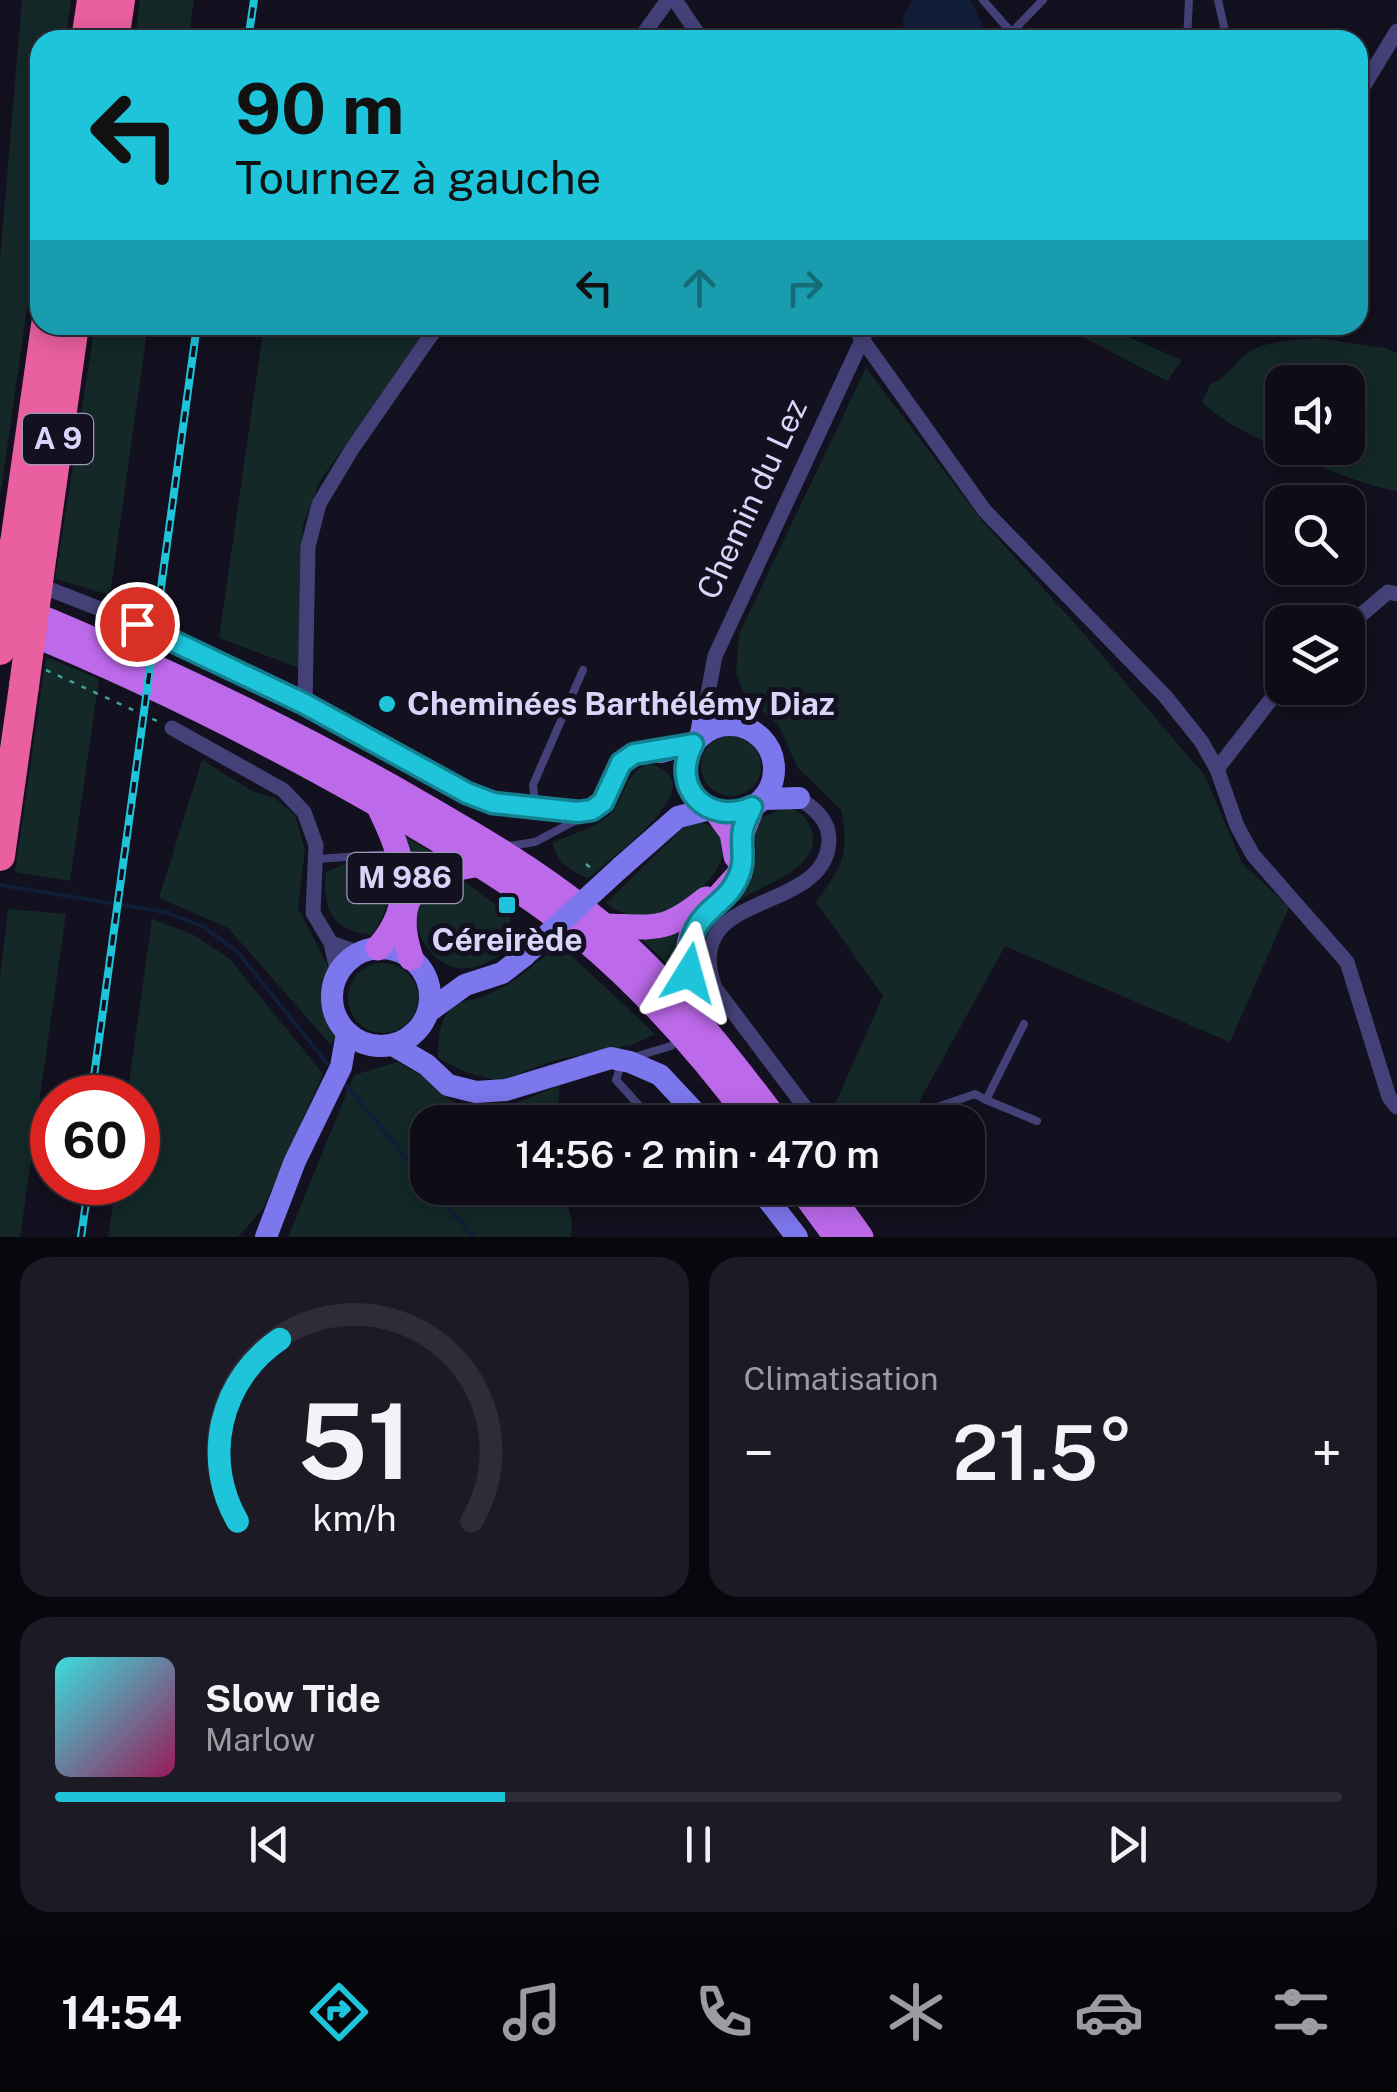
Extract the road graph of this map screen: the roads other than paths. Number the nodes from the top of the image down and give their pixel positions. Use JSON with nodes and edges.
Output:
{"nodes":[{"id":1,"x":92,"y":0,"type":"edge"},
{"id":2,"x":120,"y":0,"type":"edge"},
{"id":3,"x":671,"y":0,"type":"edge"},
{"id":4,"x":983,"y":0,"type":"edge"},
{"id":5,"x":1043,"y":0,"type":"edge"},
{"id":6,"x":1189,"y":0,"type":"edge"},
{"id":7,"x":1218,"y":0,"type":"edge"},
{"id":8,"x":88,"y":30,"type":"edge"},
{"id":9,"x":116,"y":30,"type":"edge"},
{"id":10,"x":647,"y":30,"type":"edge"},
{"id":11,"x":694,"y":30,"type":"edge"},
{"id":12,"x":1008,"y":30,"type":"edge"},
{"id":13,"x":1012,"y":30,"type":"edge"},
{"id":14,"x":1188,"y":30,"type":"edge"},
{"id":15,"x":1225,"y":30,"type":"edge"},
{"id":16,"x":1397,"y":31,"type":"edge"},
{"id":17,"x":1368,"y":78,"type":"edge"},
{"id":18,"x":45,"y":335,"type":"edge"},
{"id":19,"x":72,"y":335,"type":"edge"},
{"id":20,"x":431,"y":335,"type":"edge"},
{"id":21,"x":858,"y":335,"type":"edge"},
{"id":22,"x":865,"y":335,"type":"edge"},
{"id":23,"x":862,"y":342,"type":"junction"},
{"id":24,"x":19,"y":555,"type":"edge"},
{"id":25,"x":1397,"y":594,"type":"edge"},
{"id":26,"x":0,"y":601,"type":"edge"},
{"id":27,"x":1365,"y":612,"type":"edge"},
{"id":28,"x":0,"y":622,"type":"edge"},
{"id":29,"x":0,"y":650,"type":"edge"},
{"id":30,"x":583,"y":670,"type":"dead end"},
{"id":31,"x":305,"y":704,"type":"junction"},
{"id":32,"x":706,"y":704,"type":"junction"},
{"id":33,"x":1266,"y":705,"type":"edge"},
{"id":34,"x":735,"y":724,"type":"junction"},
{"id":35,"x":172,"y":728,"type":"road end"},
{"id":36,"x":697,"y":739,"type":"junction"},
{"id":37,"x":661,"y":752,"type":"junction"},
{"id":38,"x":1217,"y":768,"type":"junction"},
{"id":39,"x":774,"y":775,"type":"junction"},
{"id":40,"x":687,"y":779,"type":"junction"},
{"id":41,"x":799,"y":798,"type":"junction"},
{"id":42,"x":758,"y":803,"type":"junction"},
{"id":43,"x":378,"y":805,"type":"junction"},
{"id":44,"x":536,"y":808,"type":"junction"},
{"id":45,"x":592,"y":810,"type":"junction"},
{"id":46,"x":713,"y":810,"type":"junction"},
{"id":47,"x":678,"y":816,"type":"junction"},
{"id":48,"x":0,"y":856,"type":"edge"},
{"id":49,"x":488,"y":856,"type":"junction"},
{"id":50,"x":316,"y":859,"type":"junction"},
{"id":51,"x":401,"y":860,"type":"junction"},
{"id":52,"x":605,"y":926,"type":"junction"},
{"id":53,"x":330,"y":943,"type":"junction"},
{"id":54,"x":369,"y":951,"type":"junction"},
{"id":55,"x":418,"y":966,"type":"junction"},
{"id":56,"x":338,"y":975,"type":"junction"},
{"id":57,"x":465,"y":985,"type":"junction"},
{"id":58,"x":426,"y":1017,"type":"junction"},
{"id":59,"x":1024,"y":1024,"type":"dead end"},
{"id":60,"x":703,"y":1026,"type":"junction"},
{"id":61,"x":347,"y":1032,"type":"junction"},
{"id":62,"x":382,"y":1045,"type":"junction"},
{"id":63,"x":671,"y":1046,"type":"dead end"},
{"id":64,"x":623,"y":1060,"type":"junction"},
{"id":65,"x":427,"y":1065,"type":"junction"},
{"id":66,"x":341,"y":1067,"type":"junction"},
{"id":67,"x":986,"y":1100,"type":"junction"},
{"id":68,"x":639,"y":1105,"type":"edge"},
{"id":69,"x":685,"y":1105,"type":"edge"},
{"id":70,"x":739,"y":1105,"type":"edge"},
{"id":71,"x":765,"y":1105,"type":"edge"},
{"id":72,"x":803,"y":1105,"type":"edge"},
{"id":73,"x":943,"y":1105,"type":"edge"},
{"id":74,"x":1397,"y":1106,"type":"edge"},
{"id":75,"x":1037,"y":1121,"type":"dead end"},
{"id":76,"x":772,"y":1205,"type":"edge"},
{"id":77,"x":812,"y":1205,"type":"edge"},
{"id":78,"x":838,"y":1205,"type":"edge"},
{"id":79,"x":266,"y":1237,"type":"edge"},
{"id":80,"x":797,"y":1237,"type":"edge"},
{"id":81,"x":836,"y":1237,"type":"edge"},
{"id":82,"x":861,"y":1237,"type":"edge"}],
"edges":[{"from":1,"to":8,"type":"highway"},
{"from":2,"to":9,"type":"highway"},
{"from":3,"to":10,"type":"street"},
{"from":3,"to":11,"type":"street"},
{"from":4,"to":12,"type":"lane"},
{"from":5,"to":13,"type":"lane"},
{"from":6,"to":14,"type":"lane"},
{"from":7,"to":15,"type":"lane"},
{"from":16,"to":17,"type":"street"},
{"from":18,"to":24,"type":"highway","number":"A 9"},
{"from":19,"to":24,"type":"highway","number":"A 9"},
{"from":20,"to":31,"type":"street"},
{"from":21,"to":23,"type":"street"},
{"from":22,"to":23,"type":"street","name":"Chemin du Lez"},
{"from":23,"to":32,"type":"street","name":"Chemin du Lez"},
{"from":23,"to":38,"type":"street"},
{"from":24,"to":29,"type":"highway","number":"A 9","bridge":true},
{"from":24,"to":31,"type":"street"},
{"from":24,"to":48,"type":"highway","number":"A 9","bridge":true},
{"from":25,"to":27,"type":"street"},
{"from":26,"to":49,"type":"main road","number":"M 986"},
{"from":28,"to":43,"type":"main road","number":"M 986"},
{"from":30,"to":44,"type":"lane"},
{"from":31,"to":44,"type":"street"},
{"from":32,"to":34,"type":"street"},
{"from":32,"to":36,"type":"street","name":"Chemin du Lez"},
{"from":33,"to":38,"type":"street"},
{"from":34,"to":36,"type":"street"},
{"from":34,"to":39,"type":"street"},
{"from":35,"to":50,"type":"street"},
{"from":36,"to":37,"type":"street"},
{"from":36,"to":40,"type":"street"},
{"from":37,"to":40,"type":"street"},
{"from":37,"to":45,"type":"street"},
{"from":38,"to":74,"type":"street"},
{"from":39,"to":41,"type":"street"},
{"from":39,"to":42,"type":"street"},
{"from":40,"to":46,"type":"street"},
{"from":40,"to":47,"type":"street"},
{"from":41,"to":42,"type":"street"},
{"from":41,"to":72,"type":"street"},
{"from":42,"to":46,"type":"street"},
{"from":42,"to":60,"type":"main road","number":"M 986"},
{"from":43,"to":49,"type":"main road","number":"M 986"},
{"from":43,"to":51,"type":"main road","number":"M 986"},
{"from":44,"to":45,"type":"street"},
{"from":45,"to":49,"type":"lane"},
{"from":46,"to":47,"type":"street"},
{"from":46,"to":52,"type":"main road"},
{"from":47,"to":57,"type":"street","bridge":true},
{"from":49,"to":52,"type":"main road","number":"M 986"},
{"from":49,"to":55,"type":"main road"},
{"from":49,"to":70,"type":"main road","number":"M 986"},
{"from":50,"to":51,"type":"lane"},
{"from":50,"to":53,"type":"street"},
{"from":51,"to":54,"type":"main road","number":"M 986"},
{"from":52,"to":60,"type":"main road","number":"M 986"},
{"from":53,"to":54,"type":"street"},
{"from":53,"to":56,"type":"street"},
{"from":54,"to":55,"type":"street"},
{"from":54,"to":56,"type":"street"},
{"from":55,"to":57,"type":"street"},
{"from":55,"to":58,"type":"street"},
{"from":56,"to":61,"type":"street"},
{"from":57,"to":58,"type":"street"},
{"from":58,"to":62,"type":"street"},
{"from":58,"to":65,"type":"street"},
{"from":59,"to":67,"type":"lane"},
{"from":60,"to":71,"type":"main road","number":"M 986"},
{"from":61,"to":62,"type":"street"},
{"from":61,"to":66,"type":"street"},
{"from":62,"to":65,"type":"street"},
{"from":62,"to":66,"type":"street"},
{"from":63,"to":64,"type":"lane"},
{"from":64,"to":65,"type":"street"},
{"from":64,"to":68,"type":"lane"},
{"from":64,"to":69,"type":"street"},
{"from":66,"to":79,"type":"street"},
{"from":67,"to":73,"type":"lane"},
{"from":67,"to":75,"type":"lane"},
{"from":76,"to":80,"type":"street"},
{"from":77,"to":81,"type":"main road"},
{"from":78,"to":82,"type":"main road"}]}
